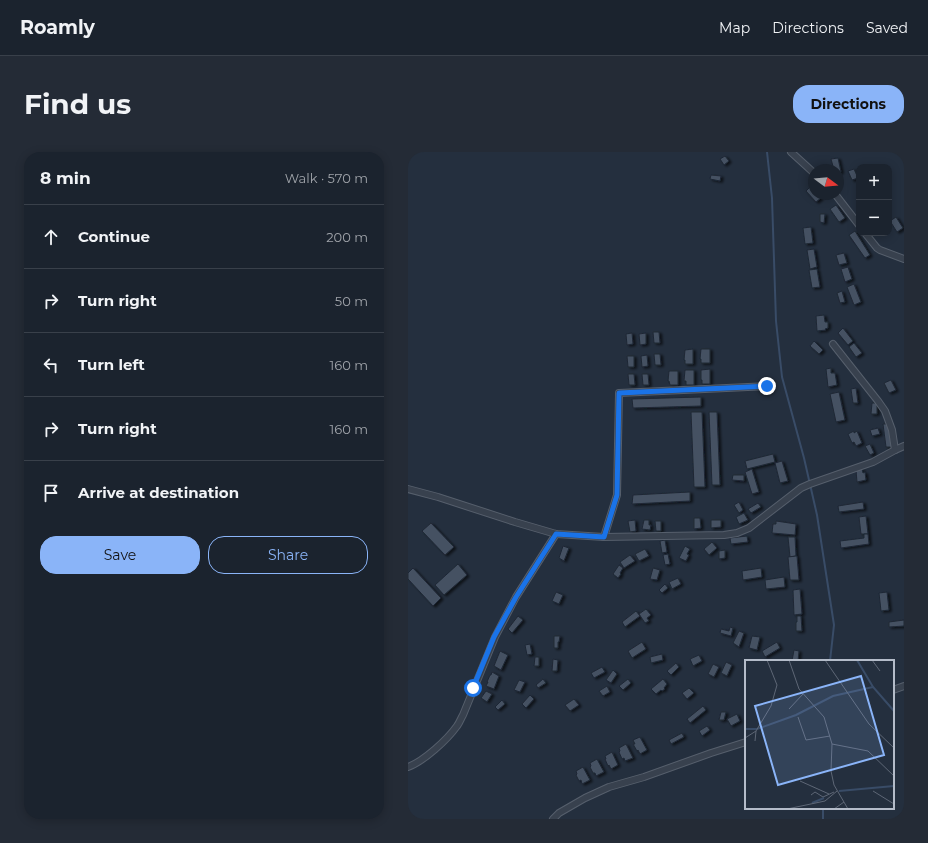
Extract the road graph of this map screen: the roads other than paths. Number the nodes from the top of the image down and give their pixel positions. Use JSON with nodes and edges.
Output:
{"nodes":[{"id":1,"x":791,"y":152,"type":"edge"},
{"id":2,"x":808,"y":168,"type":"edge"},
{"id":3,"x":840,"y":200,"type":"edge"},
{"id":4,"x":856,"y":221,"type":"edge"},
{"id":5,"x":868,"y":236,"type":"edge"},
{"id":6,"x":904,"y":259,"type":"edge"},
{"id":7,"x":833,"y":344,"type":"dead end"},
{"id":8,"x":767,"y":386,"type":"dead end"},
{"id":9,"x":904,"y":446,"type":"edge"},
{"id":10,"x":895,"y":450,"type":"junction"},
{"id":11,"x":408,"y":489,"type":"edge"},
{"id":12,"x":556,"y":534,"type":"junction"},
{"id":13,"x":604,"y":537,"type":"junction"},
{"id":14,"x":904,"y":686,"type":"edge"},
{"id":15,"x":894,"y":690,"type":"edge"},
{"id":16,"x":745,"y":742,"type":"edge"},
{"id":17,"x":408,"y":766,"type":"edge"},
{"id":18,"x":553,"y":819,"type":"edge"}],
"edges":[{"from":1,"to":2,"type":"street"},
{"from":3,"to":4,"type":"street"},
{"from":5,"to":6,"type":"street"},
{"from":7,"to":10,"type":"street"},
{"from":8,"to":13,"type":"street"},
{"from":9,"to":10,"type":"street"},
{"from":10,"to":13,"type":"street"},
{"from":11,"to":12,"type":"street"},
{"from":12,"to":13,"type":"street"},
{"from":12,"to":17,"type":"street"},
{"from":14,"to":15,"type":"street"},
{"from":16,"to":18,"type":"street"}]}
